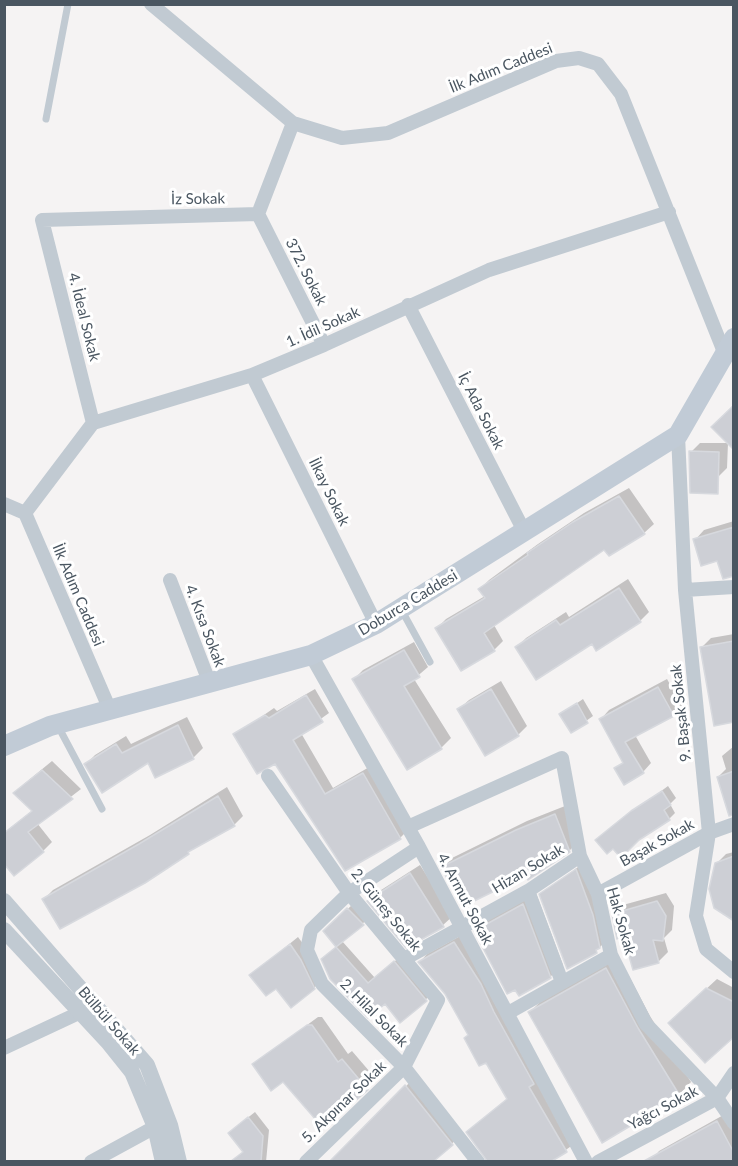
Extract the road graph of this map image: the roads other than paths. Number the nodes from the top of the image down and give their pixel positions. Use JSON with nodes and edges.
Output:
{"nodes":[{"id":1,"x":68,"y":4,"type":"edge"},
{"id":2,"x":151,"y":4,"type":"edge"},
{"id":3,"x":46,"y":119,"type":"dead end"},
{"id":4,"x":293,"y":123,"type":"junction"},
{"id":5,"x":669,"y":212,"type":"junction"},
{"id":6,"x":258,"y":214,"type":"junction"},
{"id":7,"x":42,"y":220,"type":"joint"},
{"id":8,"x":408,"y":305,"type":"junction"},
{"id":9,"x":324,"y":345,"type":"junction"},
{"id":10,"x":730,"y":350,"type":"edge"},
{"id":11,"x":252,"y":375,"type":"junction"},
{"id":12,"x":93,"y":423,"type":"junction"},
{"id":13,"x":678,"y":435,"type":"junction"},
{"id":14,"x":4,"y":504,"type":"edge"},
{"id":15,"x":25,"y":513,"type":"junction"},
{"id":16,"x":524,"y":531,"type":"junction"},
{"id":17,"x":170,"y":580,"type":"dead end"},
{"id":18,"x":734,"y":587,"type":"edge"},
{"id":19,"x":685,"y":590,"type":"junction"},
{"id":20,"x":401,"y":609,"type":"junction"},
{"id":21,"x":376,"y":624,"type":"junction"},
{"id":22,"x":311,"y":655,"type":"junction"},
{"id":23,"x":430,"y":662,"type":"dead end"},
{"id":24,"x":210,"y":684,"type":"junction"},
{"id":25,"x":110,"y":710,"type":"junction"},
{"id":26,"x":57,"y":724,"type":"junction"},
{"id":27,"x":4,"y":746,"type":"edge"},
{"id":28,"x":268,"y":776,"type":"dead end"},
{"id":29,"x":102,"y":809,"type":"dead end"},
{"id":30,"x":734,"y":824,"type":"edge"},
{"id":31,"x":408,"y":827,"type":"junction"},
{"id":32,"x":709,"y":833,"type":"junction"},
{"id":33,"x":419,"y":847,"type":"junction"},
{"id":34,"x":580,"y":856,"type":"junction"},
{"id":35,"x":528,"y":891,"type":"junction"},
{"id":36,"x":349,"y":893,"type":"junction"},
{"id":37,"x":598,"y":894,"type":"junction"},
{"id":38,"x":4,"y":901,"type":"edge"},
{"id":39,"x":461,"y":926,"type":"junction"},
{"id":40,"x":4,"y":930,"type":"edge"},
{"id":41,"x":611,"y":955,"type":"junction"},
{"id":42,"x":404,"y":959,"type":"junction"},
{"id":43,"x":734,"y":972,"type":"edge"},
{"id":44,"x":562,"y":982,"type":"junction"},
{"id":45,"x":86,"y":1006,"type":"junction"},
{"id":46,"x":508,"y":1014,"type":"junction"},
{"id":47,"x":4,"y":1048,"type":"edge"},
{"id":48,"x":404,"y":1067,"type":"junction"},
{"id":49,"x":734,"y":1073,"type":"edge"},
{"id":50,"x":717,"y":1098,"type":"junction"},
{"id":51,"x":734,"y":1123,"type":"edge"},
{"id":52,"x":155,"y":1127,"type":"junction"},
{"id":53,"x":623,"y":1156,"type":"edge"},
{"id":54,"x":91,"y":1161,"type":"edge"},
{"id":55,"x":163,"y":1161,"type":"edge"},
{"id":56,"x":179,"y":1161,"type":"edge"},
{"id":57,"x":306,"y":1161,"type":"edge"},
{"id":58,"x":478,"y":1161,"type":"edge"},
{"id":59,"x":586,"y":1161,"type":"edge"},
{"id":60,"x":598,"y":1161,"type":"edge"}],
"edges":[{"from":1,"to":3,"type":"lane"},
{"from":2,"to":4,"type":"street","name":"İlk Adım Caddesi"},
{"from":4,"to":5,"type":"street","name":"İlk Adım Caddesi"},
{"from":4,"to":6,"type":"street"},
{"from":5,"to":8,"type":"street","name":"1. İdil Sokak"},
{"from":5,"to":10,"type":"street","name":"İlk Adım Caddesi"},
{"from":6,"to":7,"type":"street","name":"İz Sokak"},
{"from":6,"to":9,"type":"street","name":"372. Sokak"},
{"from":7,"to":12,"type":"street","name":"4. İdeal Sokak"},
{"from":8,"to":9,"type":"street","name":"1. İdil Sokak"},
{"from":8,"to":16,"type":"street","name":"İç Ada Sokak"},
{"from":9,"to":11,"type":"street","name":"1. İdil Sokak"},
{"from":10,"to":13,"type":"main road","name":"Doburca Caddesi"},
{"from":11,"to":12,"type":"street","name":"1. İdil Sokak"},
{"from":11,"to":21,"type":"street","name":"İlkay Sokak"},
{"from":12,"to":15,"type":"street"},
{"from":13,"to":16,"type":"main road","name":"Doburca Caddesi"},
{"from":13,"to":19,"type":"street","name":"9. Başak Sokak"},
{"from":14,"to":15,"type":"street"},
{"from":15,"to":25,"type":"street","name":"İlk Adım Caddesi"},
{"from":16,"to":20,"type":"main road","name":"Doburca Caddesi"},
{"from":17,"to":24,"type":"street","name":"4. Kısa Sokak"},
{"from":18,"to":19,"type":"street"},
{"from":19,"to":32,"type":"street","name":"9. Başak Sokak"},
{"from":20,"to":21,"type":"main road","name":"Doburca Caddesi"},
{"from":20,"to":23,"type":"lane"},
{"from":21,"to":22,"type":"main road","name":"Doburca Caddesi"},
{"from":22,"to":24,"type":"main road","name":"Doburca Caddesi"},
{"from":22,"to":31,"type":"street","name":"4. Armut Sokak"},
{"from":24,"to":25,"type":"main road","name":"Doburca Caddesi"},
{"from":25,"to":26,"type":"main road","name":"Doburca Caddesi"},
{"from":26,"to":27,"type":"main road","name":"Doburca Caddesi"},
{"from":26,"to":29,"type":"lane"},
{"from":28,"to":36,"type":"street","name":"2. Güneş Sokak"},
{"from":30,"to":32,"type":"street","name":"Başak Sokak"},
{"from":31,"to":33,"type":"street","name":"4. Armut Sokak"},
{"from":31,"to":34,"type":"street","name":"Hak Sokak"},
{"from":32,"to":37,"type":"street","name":"Başak Sokak"},
{"from":32,"to":43,"type":"street","name":"9. Başak Sokak"},
{"from":33,"to":36,"type":"street","name":"2. Hilal Sokak"},
{"from":33,"to":39,"type":"street","name":"4. Armut Sokak"},
{"from":34,"to":35,"type":"street","name":"Hizan Sokak"},
{"from":34,"to":37,"type":"street","name":"Hak Sokak"},
{"from":35,"to":39,"type":"street","name":"Hizan Sokak"},
{"from":35,"to":44,"type":"street"},
{"from":36,"to":42,"type":"street","name":"2. Güneş Sokak"},
{"from":36,"to":48,"type":"street","name":"2. Hilal Sokak"},
{"from":37,"to":41,"type":"street","name":"Hak Sokak"},
{"from":38,"to":45,"type":"street","name":"Bülbül Sokak"},
{"from":39,"to":42,"type":"street","name":"Hizan Sokak"},
{"from":39,"to":46,"type":"street","name":"4. Armut Sokak"},
{"from":40,"to":45,"type":"street","name":"Bülbül Sokak"},
{"from":41,"to":44,"type":"street"},
{"from":41,"to":50,"type":"street","name":"Hak Sokak"},
{"from":42,"to":48,"type":"street","name":"2. Güneş Sokak"},
{"from":44,"to":46,"type":"street"},
{"from":45,"to":47,"type":"street"},
{"from":45,"to":52,"type":"street","name":"Bülbül Sokak"},
{"from":45,"to":56,"type":"street","name":"Bülbül Sokak"},
{"from":46,"to":59,"type":"street","name":"4. Armut Sokak"},
{"from":48,"to":57,"type":"street","name":"5. Akpınar Sokak"},
{"from":48,"to":58,"type":"street","name":"2. Hilal Sokak"},
{"from":49,"to":50,"type":"street","name":"Yağcı Sokak"},
{"from":50,"to":51,"type":"street","name":"Hak Sokak"},
{"from":50,"to":53,"type":"street","name":"Yağcı Sokak"},
{"from":52,"to":54,"type":"street"},
{"from":52,"to":55,"type":"street","name":"Bülbül Sokak"},
{"from":53,"to":60,"type":"street","name":"Yağcı Sokak"}]}
